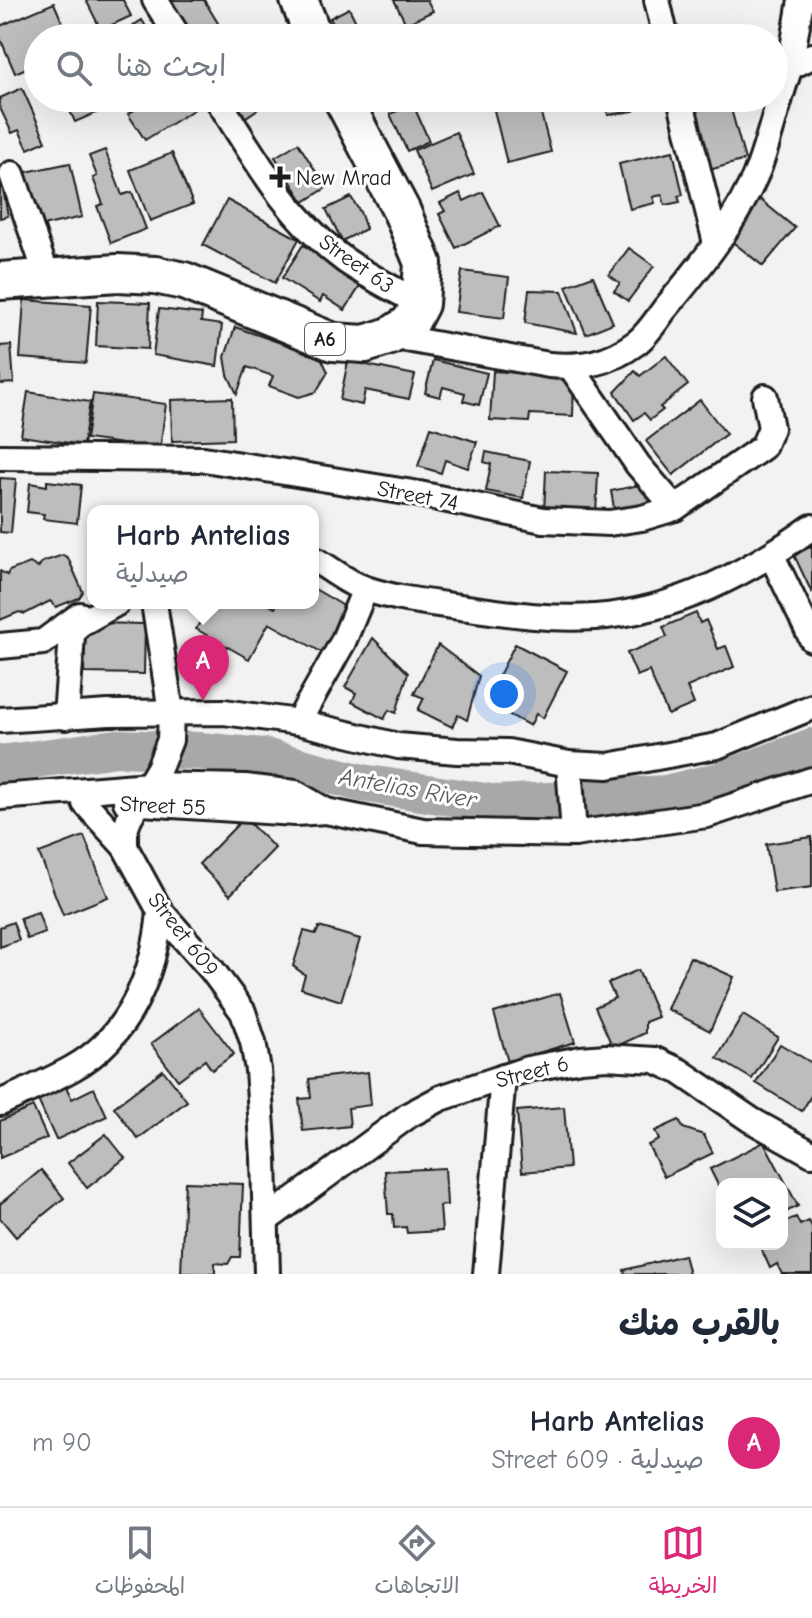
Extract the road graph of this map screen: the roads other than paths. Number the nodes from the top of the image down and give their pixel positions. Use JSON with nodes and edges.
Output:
{"nodes":[{"id":1,"x":155,"y":0,"type":"edge"},
{"id":2,"x":299,"y":0,"type":"edge"},
{"id":3,"x":657,"y":0,"type":"edge"},
{"id":4,"x":801,"y":0,"type":"edge"},
{"id":5,"x":170,"y":24,"type":"edge"},
{"id":6,"x":308,"y":24,"type":"edge"},
{"id":7,"x":663,"y":24,"type":"edge"},
{"id":8,"x":812,"y":56,"type":"edge"},
{"id":9,"x":790,"y":67,"type":"junction"},
{"id":10,"x":788,"y":73,"type":"edge"},
{"id":11,"x":226,"y":112,"type":"edge"},
{"id":12,"x":349,"y":112,"type":"edge"},
{"id":13,"x":683,"y":112,"type":"edge"},
{"id":14,"x":776,"y":112,"type":"edge"},
{"id":15,"x":12,"y":174,"type":"dead end"},
{"id":16,"x":716,"y":243,"type":"junction"},
{"id":17,"x":48,"y":279,"type":"junction"},
{"id":18,"x":0,"y":281,"type":"edge"},
{"id":19,"x":420,"y":304,"type":"junction"},
{"id":20,"x":390,"y":336,"type":"junction"},
{"id":21,"x":571,"y":367,"type":"junction"},
{"id":22,"x":765,"y":397,"type":"dead end"},
{"id":23,"x":0,"y":457,"type":"edge"},
{"id":24,"x":675,"y":508,"type":"junction"},
{"id":25,"x":812,"y":527,"type":"edge"},
{"id":26,"x":772,"y":556,"type":"junction"},
{"id":27,"x":319,"y":562,"type":"edge"},
{"id":28,"x":365,"y":589,"type":"junction"},
{"id":29,"x":87,"y":608,"type":"dead end"},
{"id":30,"x":106,"y":609,"type":"edge"},
{"id":31,"x":155,"y":609,"type":"edge"},
{"id":32,"x":812,"y":639,"type":"edge"},
{"id":33,"x":0,"y":646,"type":"edge"},
{"id":34,"x":812,"y":707,"type":"edge"},
{"id":35,"x":171,"y":712,"type":"junction"},
{"id":36,"x":66,"y":717,"type":"junction"},
{"id":37,"x":0,"y":720,"type":"edge"},
{"id":38,"x":298,"y":722,"type":"junction"},
{"id":39,"x":569,"y":769,"type":"junction"},
{"id":40,"x":812,"y":780,"type":"edge"},
{"id":41,"x":150,"y":785,"type":"junction"},
{"id":42,"x":0,"y":797,"type":"edge"},
{"id":43,"x":85,"y":803,"type":"junction"},
{"id":44,"x":0,"y":813,"type":"edge"},
{"id":45,"x":573,"y":825,"type":"junction"},
{"id":46,"x":125,"y":847,"type":"junction"},
{"id":47,"x":160,"y":911,"type":"junction"},
{"id":48,"x":503,"y":1077,"type":"junction"},
{"id":49,"x":0,"y":1103,"type":"edge"},
{"id":50,"x":812,"y":1154,"type":"edge"},
{"id":51,"x":266,"y":1220,"type":"junction"},
{"id":52,"x":267,"y":1274,"type":"edge"},
{"id":53,"x":486,"y":1274,"type":"edge"}],
"edges":[{"from":1,"to":5,"type":"street"},
{"from":2,"to":6,"type":"highway"},
{"from":3,"to":7,"type":"street"},
{"from":4,"to":9,"type":"street"},
{"from":8,"to":9,"type":"street"},
{"from":9,"to":10,"type":"street"},
{"from":11,"to":19,"type":"street","name":"Street 63"},
{"from":12,"to":19,"type":"highway"},
{"from":13,"to":16,"type":"street"},
{"from":14,"to":16,"type":"street"},
{"from":15,"to":17,"type":"street"},
{"from":16,"to":21,"type":"street"},
{"from":17,"to":18,"type":"highway","number":"A6"},
{"from":17,"to":20,"type":"highway","number":"A6"},
{"from":19,"to":20,"type":"highway"},
{"from":20,"to":21,"type":"street"},
{"from":21,"to":24,"type":"street"},
{"from":22,"to":24,"type":"street","name":"Street 74"},
{"from":23,"to":24,"type":"street","name":"Street 74"},
{"from":25,"to":26,"type":"street"},
{"from":26,"to":28,"type":"street"},
{"from":26,"to":32,"type":"street"},
{"from":27,"to":28,"type":"street"},
{"from":28,"to":38,"type":"street"},
{"from":29,"to":33,"type":"street"},
{"from":30,"to":36,"type":"street"},
{"from":31,"to":35,"type":"street"},
{"from":34,"to":39,"type":"street"},
{"from":35,"to":36,"type":"street"},
{"from":35,"to":38,"type":"street"},
{"from":35,"to":41,"type":"street"},
{"from":36,"to":37,"type":"street"},
{"from":38,"to":39,"type":"street"},
{"from":39,"to":45,"type":"street"},
{"from":40,"to":45,"type":"street","name":"Street 55"},
{"from":41,"to":42,"type":"street"},
{"from":41,"to":43,"type":"street","name":"Street 55"},
{"from":41,"to":45,"type":"street","name":"Street 55"},
{"from":41,"to":46,"type":"street"},
{"from":43,"to":44,"type":"street","name":"Street 55"},
{"from":43,"to":46,"type":"street","name":"Street 609"},
{"from":46,"to":47,"type":"street","name":"Street 609"},
{"from":47,"to":49,"type":"street"},
{"from":47,"to":51,"type":"street","name":"Street 609"},
{"from":48,"to":50,"type":"street","name":"Street 6"},
{"from":48,"to":51,"type":"street","name":"Street 6"},
{"from":48,"to":53,"type":"street"},
{"from":51,"to":52,"type":"street","name":"Street 609"}]}
